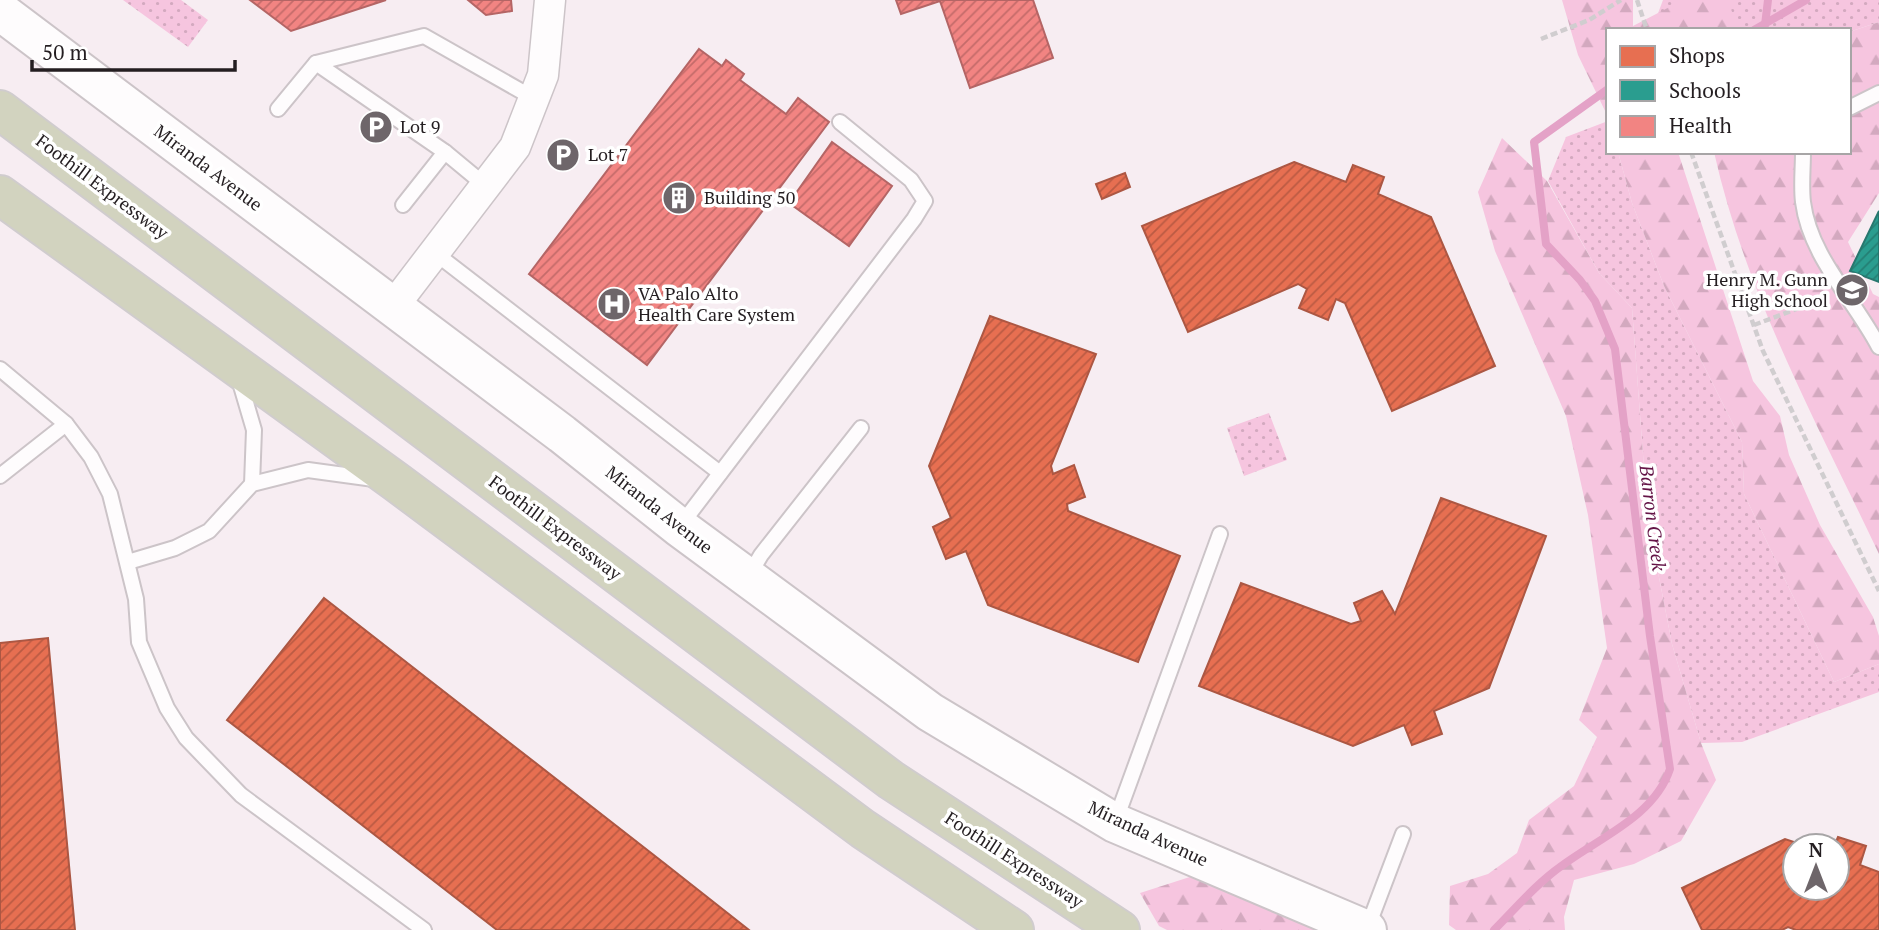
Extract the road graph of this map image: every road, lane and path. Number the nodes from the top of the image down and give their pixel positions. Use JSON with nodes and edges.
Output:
{"nodes":[{"id":1,"x":550,"y":0,"type":"edge"},
{"id":2,"x":1621,"y":0,"type":"edge"},
{"id":3,"x":1637,"y":0,"type":"edge"},
{"id":4,"x":0,"y":11,"type":"edge"},
{"id":5,"x":1646,"y":28,"type":"edge"},
{"id":6,"x":1541,"y":39,"type":"dead end"},
{"id":7,"x":316,"y":63,"type":"junction"},
{"id":8,"x":1879,"y":93,"type":"edge"},
{"id":9,"x":535,"y":99,"type":"junction"},
{"id":10,"x":1851,"y":107,"type":"edge"},
{"id":11,"x":278,"y":109,"type":"dead end"},
{"id":12,"x":0,"y":110,"type":"edge"},
{"id":13,"x":840,"y":122,"type":"dead end"},
{"id":14,"x":445,"y":152,"type":"junction"},
{"id":15,"x":1692,"y":154,"type":"edge"},
{"id":16,"x":1803,"y":154,"type":"edge"},
{"id":17,"x":486,"y":186,"type":"junction"},
{"id":18,"x":0,"y":195,"type":"edge"},
{"id":19,"x":403,"y":205,"type":"dead end"},
{"id":20,"x":435,"y":253,"type":"junction"},
{"id":21,"x":1843,"y":290,"type":"junction"},
{"id":22,"x":392,"y":308,"type":"junction"},
{"id":23,"x":1754,"y":325,"type":"junction"},
{"id":24,"x":1879,"y":347,"type":"edge"},
{"id":25,"x":235,"y":367,"type":"junction"},
{"id":26,"x":0,"y":369,"type":"edge"},
{"id":27,"x":66,"y":424,"type":"junction"},
{"id":28,"x":862,"y":428,"type":"dead end"},
{"id":29,"x":720,"y":473,"type":"junction"},
{"id":30,"x":0,"y":476,"type":"edge"},
{"id":31,"x":395,"y":481,"type":"junction"},
{"id":32,"x":252,"y":484,"type":"junction"},
{"id":33,"x":679,"y":527,"type":"junction"},
{"id":34,"x":1220,"y":534,"type":"dead end"},
{"id":35,"x":128,"y":562,"type":"junction"},
{"id":36,"x":747,"y":579,"type":"junction"},
{"id":37,"x":1879,"y":591,"type":"edge"},
{"id":38,"x":1115,"y":822,"type":"junction"},
{"id":39,"x":1403,"y":834,"type":"dead end"},
{"id":40,"x":424,"y":930,"type":"edge"},
{"id":41,"x":1014,"y":930,"type":"edge"},
{"id":42,"x":1121,"y":930,"type":"edge"},
{"id":43,"x":1367,"y":930,"type":"edge"}],
"edges":[{"from":1,"to":9,"type":"street"},
{"from":2,"to":6,"type":"path"},
{"from":3,"to":5,"type":"path"},
{"from":4,"to":22,"type":"street","name":"Miranda Avenue"},
{"from":7,"to":9,"type":"lane"},
{"from":7,"to":11,"type":"lane"},
{"from":7,"to":14,"type":"lane"},
{"from":8,"to":10,"type":"lane"},
{"from":9,"to":17,"type":"street"},
{"from":12,"to":42,"type":"highway","name":"Foothill Expressway"},
{"from":13,"to":29,"type":"lane"},
{"from":14,"to":17,"type":"lane"},
{"from":14,"to":19,"type":"lane"},
{"from":15,"to":23,"type":"path"},
{"from":16,"to":21,"type":"lane"},
{"from":17,"to":20,"type":"street"},
{"from":18,"to":25,"type":"highway"},
{"from":20,"to":22,"type":"street"},
{"from":20,"to":29,"type":"lane"},
{"from":21,"to":23,"type":"path"},
{"from":21,"to":24,"type":"lane"},
{"from":22,"to":33,"type":"street","name":"Miranda Avenue"},
{"from":23,"to":37,"type":"path"},
{"from":25,"to":31,"type":"highway"},
{"from":25,"to":32,"type":"lane"},
{"from":26,"to":27,"type":"lane"},
{"from":27,"to":30,"type":"lane"},
{"from":27,"to":35,"type":"lane"},
{"from":28,"to":36,"type":"lane"},
{"from":29,"to":33,"type":"lane"},
{"from":31,"to":32,"type":"lane"},
{"from":31,"to":41,"type":"highway"},
{"from":32,"to":35,"type":"lane"},
{"from":33,"to":36,"type":"street","name":"Miranda Avenue"},
{"from":34,"to":38,"type":"lane"},
{"from":35,"to":40,"type":"lane"},
{"from":36,"to":38,"type":"street","name":"Miranda Avenue"},
{"from":38,"to":43,"type":"street","name":"Miranda Avenue"},
{"from":39,"to":43,"type":"lane"}]}
